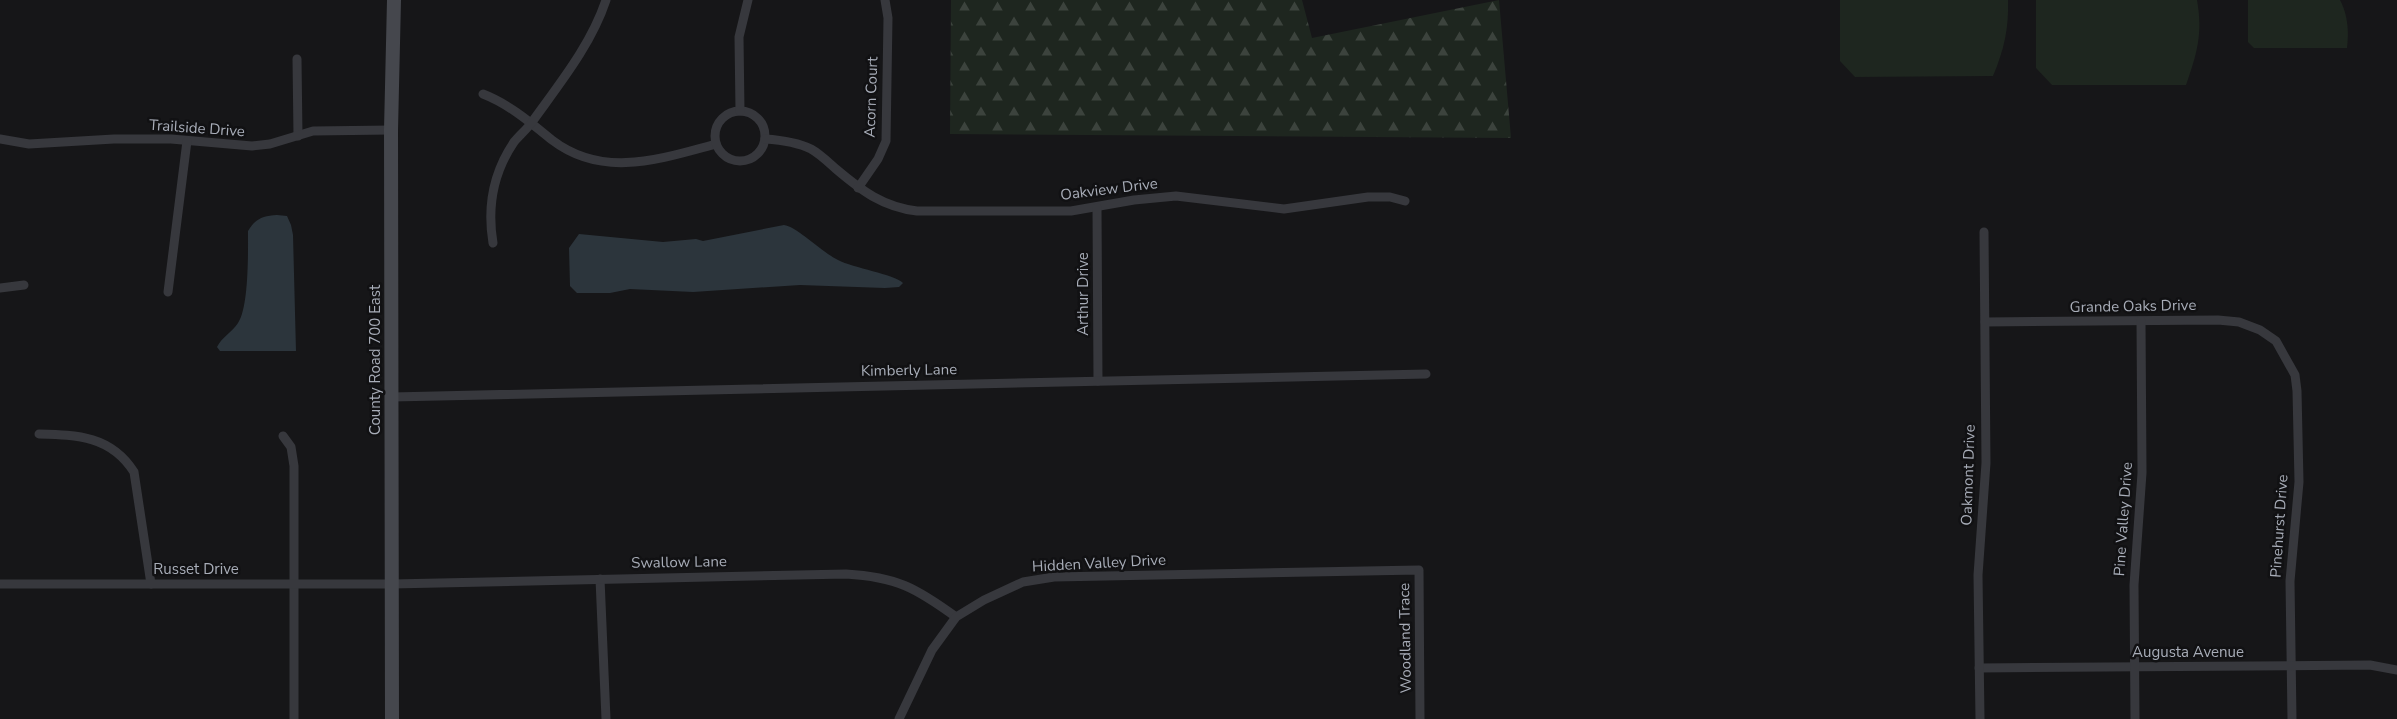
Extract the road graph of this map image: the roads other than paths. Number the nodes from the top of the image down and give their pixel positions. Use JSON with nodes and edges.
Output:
{"nodes":[{"id":1,"x":394,"y":0,"type":"edge"},
{"id":2,"x":606,"y":0,"type":"edge"},
{"id":3,"x":748,"y":0,"type":"edge"},
{"id":4,"x":885,"y":0,"type":"edge"},
{"id":5,"x":297,"y":59,"type":"dead end"},
{"id":6,"x":483,"y":94,"type":"dead end"},
{"id":7,"x":740,"y":111,"type":"junction"},
{"id":8,"x":531,"y":124,"type":"junction"},
{"id":9,"x":392,"y":130,"type":"junction"},
{"id":10,"x":298,"y":136,"type":"junction"},
{"id":11,"x":0,"y":139,"type":"edge"},
{"id":12,"x":765,"y":139,"type":"junction"},
{"id":13,"x":187,"y":141,"type":"junction"},
{"id":14,"x":716,"y":144,"type":"junction"},
{"id":15,"x":858,"y":188,"type":"junction"},
{"id":16,"x":1405,"y":201,"type":"dead end"},
{"id":17,"x":1097,"y":208,"type":"junction"},
{"id":18,"x":1984,"y":232,"type":"dead end"},
{"id":19,"x":493,"y":243,"type":"dead end"},
{"id":20,"x":24,"y":285,"type":"dead end"},
{"id":21,"x":0,"y":288,"type":"edge"},
{"id":22,"x":168,"y":292,"type":"dead end"},
{"id":23,"x":2141,"y":321,"type":"junction"},
{"id":24,"x":1985,"y":322,"type":"junction"},
{"id":25,"x":2276,"y":341,"type":"joint"},
{"id":26,"x":1426,"y":374,"type":"dead end"},
{"id":27,"x":1098,"y":381,"type":"junction"},
{"id":28,"x":392,"y":397,"type":"junction"},
{"id":29,"x":39,"y":434,"type":"dead end"},
{"id":30,"x":283,"y":436,"type":"dead end"},
{"id":31,"x":1369,"y":571,"type":"joint"},
{"id":32,"x":600,"y":579,"type":"junction"},
{"id":33,"x":0,"y":584,"type":"edge"},
{"id":34,"x":151,"y":584,"type":"junction"},
{"id":35,"x":295,"y":584,"type":"junction"},
{"id":36,"x":392,"y":584,"type":"junction"},
{"id":37,"x":956,"y":617,"type":"junction"},
{"id":38,"x":2291,"y":666,"type":"junction"},
{"id":39,"x":2135,"y":667,"type":"junction"},
{"id":40,"x":1979,"y":668,"type":"junction"},
{"id":41,"x":2397,"y":670,"type":"edge"},
{"id":42,"x":294,"y":719,"type":"edge"},
{"id":43,"x":392,"y":719,"type":"edge"},
{"id":44,"x":606,"y":719,"type":"edge"},
{"id":45,"x":899,"y":719,"type":"edge"},
{"id":46,"x":1420,"y":719,"type":"edge"},
{"id":47,"x":1980,"y":719,"type":"edge"},
{"id":48,"x":2135,"y":719,"type":"edge"},
{"id":49,"x":2292,"y":719,"type":"edge"}],
"edges":[{"from":1,"to":9,"type":"main road","name":"County Road 700 East"},
{"from":2,"to":8,"type":"street"},
{"from":3,"to":7,"type":"street"},
{"from":4,"to":15,"type":"street","name":"Acorn Court"},
{"from":5,"to":10,"type":"street"},
{"from":6,"to":8,"type":"street"},
{"from":7,"to":12,"type":"street"},
{"from":7,"to":14,"type":"street"},
{"from":8,"to":14,"type":"street"},
{"from":8,"to":19,"type":"street"},
{"from":9,"to":10,"type":"street","name":"Trailside Drive"},
{"from":9,"to":28,"type":"main road","name":"County Road 700 East"},
{"from":10,"to":13,"type":"street","name":"Trailside Drive"},
{"from":11,"to":13,"type":"street","name":"Trailside Drive"},
{"from":12,"to":14,"type":"street"},
{"from":12,"to":15,"type":"street","name":"Oakview Drive"},
{"from":13,"to":22,"type":"street"},
{"from":15,"to":17,"type":"street","name":"Oakview Drive"},
{"from":16,"to":17,"type":"street","name":"Oakview Drive"},
{"from":17,"to":27,"type":"street","name":"Arthur Drive"},
{"from":18,"to":24,"type":"street","name":"Oakmont Drive"},
{"from":20,"to":21,"type":"street"},
{"from":23,"to":24,"type":"street","name":"Grande Oaks Drive"},
{"from":23,"to":25,"type":"street","name":"Grande Oaks Drive"},
{"from":23,"to":39,"type":"street","name":"Pine Valley Drive"},
{"from":24,"to":40,"type":"street","name":"Oakmont Drive"},
{"from":25,"to":38,"type":"street","name":"Pinehurst Drive"},
{"from":26,"to":27,"type":"street","name":"Kimberly Lane"},
{"from":27,"to":28,"type":"street","name":"Kimberly Lane"},
{"from":28,"to":36,"type":"main road","name":"County Road 700 East"},
{"from":29,"to":34,"type":"street"},
{"from":30,"to":35,"type":"street"},
{"from":31,"to":37,"type":"street","name":"Hidden Valley Drive"},
{"from":31,"to":46,"type":"street","name":"Woodland Trace"},
{"from":32,"to":36,"type":"street","name":"Swallow Lane"},
{"from":32,"to":37,"type":"street","name":"Swallow Lane"},
{"from":32,"to":44,"type":"street"},
{"from":33,"to":34,"type":"street","name":"Russet Drive"},
{"from":34,"to":35,"type":"street","name":"Russet Drive"},
{"from":35,"to":36,"type":"street","name":"Russet Drive"},
{"from":35,"to":42,"type":"street"},
{"from":36,"to":43,"type":"main road","name":"County Road 700 East"},
{"from":37,"to":45,"type":"street","name":"Hidden Valley Drive"},
{"from":38,"to":39,"type":"street","name":"Augusta Avenue"},
{"from":38,"to":41,"type":"street","name":"Augusta Avenue"},
{"from":38,"to":49,"type":"street","name":"Pinehurst Drive"},
{"from":39,"to":40,"type":"street","name":"Augusta Avenue"},
{"from":39,"to":48,"type":"street","name":"Pine Valley Drive"},
{"from":40,"to":47,"type":"street","name":"Oakmont Drive"}]}
